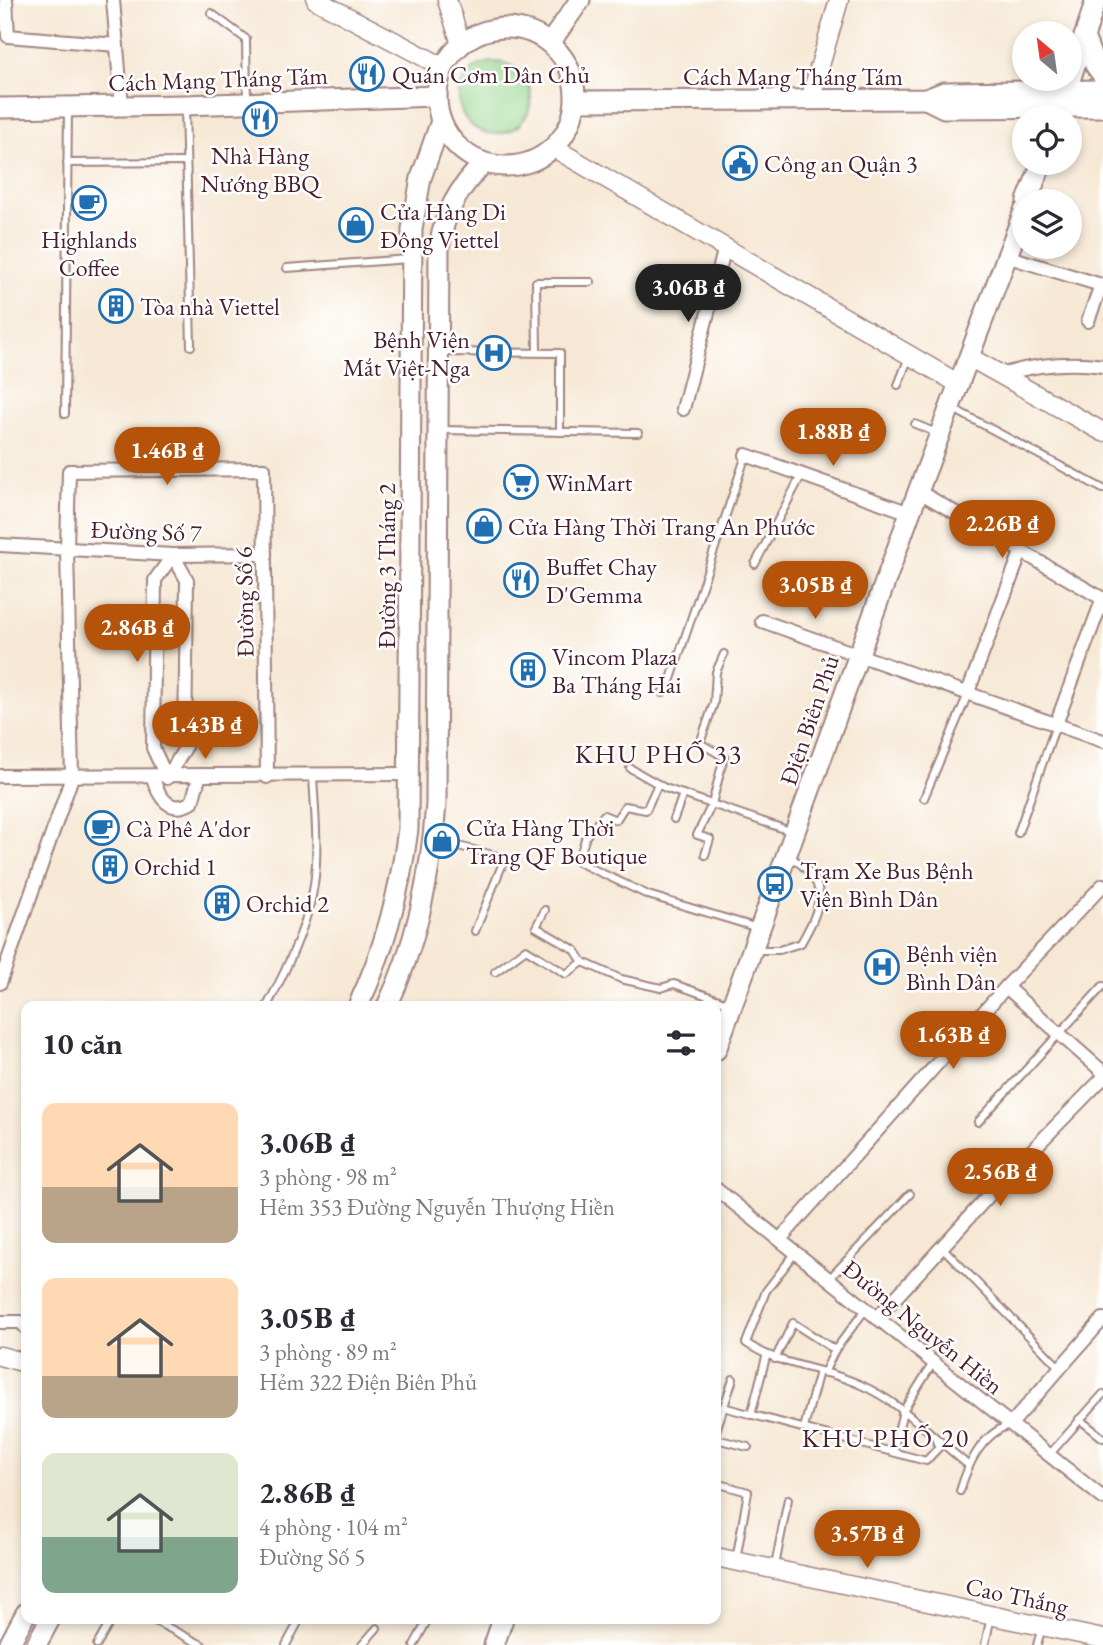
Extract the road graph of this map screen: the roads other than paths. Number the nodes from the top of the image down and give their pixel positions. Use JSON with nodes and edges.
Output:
{"nodes":[{"id":1,"x":6,"y":0,"type":"edge"},
{"id":2,"x":113,"y":0,"type":"edge"},
{"id":3,"x":316,"y":0,"type":"edge"},
{"id":4,"x":447,"y":0,"type":"edge"},
{"id":5,"x":580,"y":0,"type":"edge"},
{"id":6,"x":839,"y":0,"type":"edge"},
{"id":7,"x":1096,"y":0,"type":"edge"},
{"id":8,"x":211,"y":13,"type":"dead end"},
{"id":9,"x":1084,"y":37,"type":"junction"},
{"id":10,"x":550,"y":43,"type":"junction"},
{"id":11,"x":461,"y":44,"type":"junction"},
{"id":12,"x":117,"y":45,"type":"junction"},
{"id":13,"x":443,"y":67,"type":"junction"},
{"id":14,"x":1103,"y":76,"type":"edge"},
{"id":15,"x":1103,"y":90,"type":"edge"},
{"id":16,"x":436,"y":96,"type":"junction"},
{"id":17,"x":810,"y":100,"type":"junction"},
{"id":18,"x":576,"y":101,"type":"junction"},
{"id":19,"x":247,"y":103,"type":"junction"},
{"id":20,"x":1062,"y":104,"type":"edge"},
{"id":21,"x":185,"y":105,"type":"junction"},
{"id":22,"x":122,"y":106,"type":"junction"},
{"id":23,"x":68,"y":107,"type":"junction"},
{"id":24,"x":1103,"y":107,"type":"edge"},
{"id":25,"x":0,"y":108,"type":"edge"},
{"id":26,"x":441,"y":121,"type":"junction"},
{"id":27,"x":554,"y":148,"type":"junction"},
{"id":28,"x":186,"y":162,"type":"junction"},
{"id":29,"x":67,"y":163,"type":"junction"},
{"id":30,"x":484,"y":163,"type":"junction"},
{"id":31,"x":1012,"y":241,"type":"edge"},
{"id":32,"x":725,"y":247,"type":"junction"},
{"id":33,"x":1006,"y":256,"type":"junction"},
{"id":34,"x":411,"y":259,"type":"junction"},
{"id":35,"x":287,"y":268,"type":"dead end"},
{"id":36,"x":591,"y":282,"type":"dead end"},
{"id":37,"x":1088,"y":321,"type":"dead end"},
{"id":38,"x":191,"y":346,"type":"dead end"},
{"id":39,"x":537,"y":351,"type":"junction"},
{"id":40,"x":438,"y":352,"type":"junction"},
{"id":41,"x":910,"y":355,"type":"junction"},
{"id":42,"x":970,"y":357,"type":"junction"},
{"id":43,"x":1103,"y":366,"type":"edge"},
{"id":44,"x":1001,"y":374,"type":"junction"},
{"id":45,"x":959,"y":384,"type":"junction"},
{"id":46,"x":898,"y":385,"type":"dead end"},
{"id":47,"x":950,"y":407,"type":"junction"},
{"id":48,"x":682,"y":409,"type":"dead end"},
{"id":49,"x":65,"y":414,"type":"dead end"},
{"id":50,"x":915,"y":424,"type":"dead end"},
{"id":51,"x":438,"y":430,"type":"junction"},
{"id":52,"x":560,"y":432,"type":"junction"},
{"id":53,"x":1103,"y":432,"type":"edge"},
{"id":54,"x":638,"y":433,"type":"dead end"},
{"id":55,"x":940,"y":434,"type":"junction"},
{"id":56,"x":746,"y":455,"type":"joint"},
{"id":57,"x":802,"y":474,"type":"junction"},
{"id":58,"x":1103,"y":489,"type":"edge"},
{"id":59,"x":918,"y":491,"type":"junction"},
{"id":60,"x":910,"y":513,"type":"junction"},
{"id":61,"x":0,"y":545,"type":"edge"},
{"id":62,"x":67,"y":549,"type":"junction"},
{"id":63,"x":1021,"y":552,"type":"junction"},
{"id":64,"x":265,"y":554,"type":"junction"},
{"id":65,"x":173,"y":555,"type":"junction"},
{"id":66,"x":755,"y":564,"type":"dead end"},
{"id":67,"x":1103,"y":598,"type":"edge"},
{"id":68,"x":762,"y":621,"type":"dead end"},
{"id":69,"x":858,"y":653,"type":"junction"},
{"id":70,"x":724,"y":654,"type":"dead end"},
{"id":71,"x":968,"y":692,"type":"junction"},
{"id":72,"x":662,"y":693,"type":"dead end"},
{"id":73,"x":1056,"y":724,"type":"junction"},
{"id":74,"x":1103,"y":741,"type":"edge"},
{"id":75,"x":630,"y":768,"type":"dead end"},
{"id":76,"x":409,"y":774,"type":"junction"},
{"id":77,"x":0,"y":776,"type":"edge"},
{"id":78,"x":313,"y":776,"type":"junction"},
{"id":79,"x":72,"y":777,"type":"junction"},
{"id":80,"x":267,"y":777,"type":"junction"},
{"id":81,"x":153,"y":778,"type":"junction"},
{"id":82,"x":167,"y":778,"type":"junction"},
{"id":83,"x":199,"y":778,"type":"junction"},
{"id":84,"x":658,"y":784,"type":"junction"},
{"id":85,"x":683,"y":794,"type":"junction"},
{"id":86,"x":924,"y":798,"type":"dead end"},
{"id":87,"x":712,"y":804,"type":"junction"},
{"id":88,"x":674,"y":819,"type":"dead end"},
{"id":89,"x":795,"y":833,"type":"junction"},
{"id":90,"x":1018,"y":833,"type":"dead end"},
{"id":91,"x":433,"y":840,"type":"junction"},
{"id":92,"x":787,"y":854,"type":"junction"},
{"id":93,"x":705,"y":855,"type":"dead end"},
{"id":94,"x":1103,"y":885,"type":"edge"},
{"id":95,"x":545,"y":911,"type":"dead end"},
{"id":96,"x":760,"y":928,"type":"junction"},
{"id":97,"x":475,"y":931,"type":"dead end"},
{"id":98,"x":752,"y":950,"type":"junction"},
{"id":99,"x":583,"y":962,"type":"junction"},
{"id":100,"x":495,"y":972,"type":"dead end"},
{"id":101,"x":1,"y":978,"type":"edge"},
{"id":102,"x":1103,"y":986,"type":"edge"},
{"id":103,"x":1006,"y":987,"type":"junction"},
{"id":104,"x":270,"y":1001,"type":"edge"},
{"id":105,"x":360,"y":1001,"type":"edge"},
{"id":106,"x":389,"y":1001,"type":"edge"},
{"id":107,"x":721,"y":1001,"type":"edge"},
{"id":108,"x":721,"y":1001,"type":"edge"},
{"id":109,"x":732,"y":1005,"type":"junction"},
{"id":110,"x":1061,"y":1034,"type":"junction"},
{"id":111,"x":721,"y":1036,"type":"edge"},
{"id":112,"x":1103,"y":1072,"type":"edge"},
{"id":113,"x":1103,"y":1079,"type":"edge"},
{"id":114,"x":978,"y":1122,"type":"dead end"},
{"id":115,"x":721,"y":1193,"type":"edge"},
{"id":116,"x":910,"y":1195,"type":"dead end"},
{"id":117,"x":781,"y":1238,"type":"junction"},
{"id":118,"x":942,"y":1247,"type":"junction"},
{"id":119,"x":797,"y":1251,"type":"junction"},
{"id":120,"x":830,"y":1279,"type":"junction"},
{"id":121,"x":866,"y":1309,"type":"junction"},
{"id":122,"x":877,"y":1318,"type":"junction"},
{"id":123,"x":1103,"y":1319,"type":"edge"},
{"id":124,"x":0,"y":1322,"type":"edge"},
{"id":125,"x":21,"y":1322,"type":"edge"},
{"id":126,"x":835,"y":1350,"type":"junction"},
{"id":127,"x":0,"y":1356,"type":"edge"},
{"id":128,"x":766,"y":1357,"type":"junction"},
{"id":129,"x":775,"y":1359,"type":"junction"},
{"id":130,"x":21,"y":1362,"type":"edge"},
{"id":131,"x":933,"y":1363,"type":"junction"},
{"id":132,"x":1059,"y":1367,"type":"junction"},
{"id":133,"x":822,"y":1372,"type":"junction"},
{"id":134,"x":733,"y":1379,"type":"dead end"},
{"id":135,"x":1103,"y":1394,"type":"edge"},
{"id":136,"x":723,"y":1407,"type":"junction"},
{"id":137,"x":903,"y":1411,"type":"junction"},
{"id":138,"x":721,"y":1414,"type":"edge"},
{"id":139,"x":751,"y":1415,"type":"junction"},
{"id":140,"x":1079,"y":1419,"type":"junction"},
{"id":141,"x":1011,"y":1424,"type":"junction"},
{"id":142,"x":804,"y":1428,"type":"junction"},
{"id":143,"x":1103,"y":1438,"type":"edge"},
{"id":144,"x":936,"y":1439,"type":"junction"},
{"id":145,"x":721,"y":1440,"type":"edge"},
{"id":146,"x":748,"y":1447,"type":"dead end"},
{"id":147,"x":893,"y":1452,"type":"junction"},
{"id":148,"x":1049,"y":1455,"type":"junction"},
{"id":149,"x":968,"y":1465,"type":"junction"},
{"id":150,"x":721,"y":1484,"type":"edge"},
{"id":151,"x":960,"y":1492,"type":"dead end"},
{"id":152,"x":1103,"y":1498,"type":"edge"},
{"id":153,"x":788,"y":1499,"type":"dead end"},
{"id":154,"x":721,"y":1558,"type":"edge"},
{"id":155,"x":736,"y":1562,"type":"junction"},
{"id":156,"x":774,"y":1570,"type":"junction"},
{"id":157,"x":991,"y":1615,"type":"junction"},
{"id":158,"x":21,"y":1622,"type":"edge"},
{"id":159,"x":47,"y":1624,"type":"edge"},
{"id":160,"x":109,"y":1624,"type":"edge"},
{"id":161,"x":162,"y":1624,"type":"edge"},
{"id":162,"x":297,"y":1624,"type":"edge"},
{"id":163,"x":425,"y":1624,"type":"edge"},
{"id":164,"x":501,"y":1624,"type":"edge"},
{"id":165,"x":1042,"y":1627,"type":"junction"},
{"id":166,"x":377,"y":1628,"type":"dead end"},
{"id":167,"x":1103,"y":1639,"type":"edge"},
{"id":168,"x":9,"y":1645,"type":"edge"},
{"id":169,"x":36,"y":1645,"type":"edge"},
{"id":170,"x":97,"y":1645,"type":"edge"},
{"id":171,"x":202,"y":1645,"type":"edge"},
{"id":172,"x":286,"y":1645,"type":"edge"},
{"id":173,"x":362,"y":1645,"type":"edge"},
{"id":174,"x":414,"y":1645,"type":"edge"},
{"id":175,"x":494,"y":1645,"type":"edge"},
{"id":176,"x":985,"y":1645,"type":"edge"},
{"id":177,"x":1037,"y":1645,"type":"edge"}],
"edges":[{"from":1,"to":12,"type":"street"},
{"from":2,"to":12,"type":"street"},
{"from":3,"to":13,"type":"street"},
{"from":4,"to":11,"type":"street"},
{"from":5,"to":10,"type":"main road"},
{"from":6,"to":17,"type":"street"},
{"from":7,"to":9,"type":"main road"},
{"from":8,"to":19,"type":"lane"},
{"from":9,"to":14,"type":"main road"},
{"from":9,"to":20,"type":"main road"},
{"from":10,"to":11,"type":"main road"},
{"from":10,"to":18,"type":"main road"},
{"from":11,"to":13,"type":"main road"},
{"from":12,"to":22,"type":"street"},
{"from":13,"to":16,"type":"main road"},
{"from":15,"to":20,"type":"main road","name":"Cách Mạng Tháng Tám"},
{"from":16,"to":19,"type":"main road","name":"Cách Mạng Tháng Tám"},
{"from":16,"to":26,"type":"main road"},
{"from":17,"to":18,"type":"main road","name":"Cách Mạng Tháng Tám"},
{"from":17,"to":20,"type":"main road","name":"Cách Mạng Tháng Tám"},
{"from":18,"to":27,"type":"main road"},
{"from":19,"to":21,"type":"main road","name":"Cách Mạng Tháng Tám"},
{"from":20,"to":24,"type":"main road","name":"Cách Mạng Tháng Tám"},
{"from":21,"to":22,"type":"main road","name":"Cách Mạng Tháng Tám"},
{"from":21,"to":28,"type":"lane"},
{"from":22,"to":23,"type":"main road","name":"Cách Mạng Tháng Tám"},
{"from":23,"to":25,"type":"main road","name":"Cách Mạng Tháng Tám"},
{"from":23,"to":29,"type":"lane"},
{"from":26,"to":30,"type":"main road"},
{"from":26,"to":34,"type":"main road","name":"Đường 3 Tháng 2"},
{"from":27,"to":30,"type":"main road"},
{"from":27,"to":32,"type":"street"},
{"from":28,"to":29,"type":"lane"},
{"from":28,"to":38,"type":"lane"},
{"from":29,"to":49,"type":"lane"},
{"from":30,"to":40,"type":"main road","name":"Đường 3 Tháng 2"},
{"from":31,"to":33,"type":"main road","name":"Điện Biên Phủ"},
{"from":32,"to":41,"type":"street"},
{"from":32,"to":48,"type":"street"},
{"from":33,"to":37,"type":"street"},
{"from":33,"to":42,"type":"main road","name":"Điện Biên Phủ"},
{"from":34,"to":35,"type":"lane"},
{"from":34,"to":76,"type":"main road","name":"Đường 3 Tháng 2"},
{"from":36,"to":39,"type":"lane"},
{"from":39,"to":40,"type":"lane"},
{"from":39,"to":52,"type":"lane"},
{"from":40,"to":51,"type":"main road","name":"Đường 3 Tháng 2"},
{"from":41,"to":45,"type":"street"},
{"from":41,"to":46,"type":"lane"},
{"from":42,"to":44,"type":"street"},
{"from":42,"to":45,"type":"main road","name":"Điện Biên Phủ"},
{"from":43,"to":44,"type":"street"},
{"from":44,"to":53,"type":"street"},
{"from":45,"to":47,"type":"main road","name":"Điện Biên Phủ"},
{"from":47,"to":55,"type":"main road","name":"Điện Biên Phủ"},
{"from":47,"to":58,"type":"lane"},
{"from":50,"to":55,"type":"lane"},
{"from":51,"to":52,"type":"lane"},
{"from":51,"to":91,"type":"main road","name":"Đường 3 Tháng 2"},
{"from":52,"to":54,"type":"lane"},
{"from":55,"to":59,"type":"main road","name":"Điện Biên Phủ"},
{"from":56,"to":57,"type":"street"},
{"from":56,"to":72,"type":"lane"},
{"from":57,"to":60,"type":"street"},
{"from":57,"to":66,"type":"lane"},
{"from":59,"to":60,"type":"main road","name":"Điện Biên Phủ"},
{"from":59,"to":63,"type":"street"},
{"from":60,"to":69,"type":"main road","name":"Điện Biên Phủ"},
{"from":61,"to":62,"type":"street","name":"Đường Số 7"},
{"from":62,"to":64,"type":"street","name":"Đường Số 6"},
{"from":62,"to":65,"type":"street","name":"Đường Số 7"},
{"from":62,"to":79,"type":"street"},
{"from":63,"to":67,"type":"street"},
{"from":63,"to":71,"type":"street"},
{"from":64,"to":65,"type":"street","name":"Đường Số 7"},
{"from":64,"to":80,"type":"street","name":"Đường Số 6"},
{"from":65,"to":82,"type":"street"},
{"from":65,"to":82,"type":"street"},
{"from":67,"to":73,"type":"street"},
{"from":68,"to":69,"type":"street"},
{"from":69,"to":71,"type":"street"},
{"from":69,"to":89,"type":"main road","name":"Điện Biên Phủ"},
{"from":70,"to":87,"type":"lane"},
{"from":71,"to":73,"type":"street"},
{"from":71,"to":86,"type":"lane"},
{"from":73,"to":74,"type":"street"},
{"from":73,"to":90,"type":"lane"},
{"from":75,"to":84,"type":"lane"},
{"from":76,"to":78,"type":"street"},
{"from":76,"to":105,"type":"main road","name":"Đường 3 Tháng 2"},
{"from":77,"to":79,"type":"street"},
{"from":78,"to":80,"type":"street"},
{"from":78,"to":104,"type":"lane"},
{"from":79,"to":81,"type":"street"},
{"from":79,"to":101,"type":"street"},
{"from":80,"to":83,"type":"street"},
{"from":81,"to":82,"type":"street"},
{"from":81,"to":83,"type":"street"},
{"from":82,"to":83,"type":"street"},
{"from":84,"to":85,"type":"lane"},
{"from":84,"to":96,"type":"lane"},
{"from":85,"to":87,"type":"lane"},
{"from":85,"to":88,"type":"lane"},
{"from":87,"to":89,"type":"lane"},
{"from":87,"to":93,"type":"lane"},
{"from":89,"to":92,"type":"main road","name":"Điện Biên Phủ"},
{"from":91,"to":97,"type":"lane"},
{"from":91,"to":106,"type":"main road","name":"Đường 3 Tháng 2"},
{"from":92,"to":96,"type":"main road","name":"Điện Biên Phủ"},
{"from":92,"to":98,"type":"lane"},
{"from":94,"to":103,"type":"street"},
{"from":95,"to":99,"type":"lane"},
{"from":96,"to":98,"type":"main road","name":"Điện Biên Phủ"},
{"from":98,"to":109,"type":"main road","name":"Điện Biên Phủ"},
{"from":99,"to":100,"type":"lane"},
{"from":99,"to":108,"type":"lane"},
{"from":102,"to":110,"type":"lane"},
{"from":103,"to":110,"type":"street"},
{"from":103,"to":117,"type":"street"},
{"from":107,"to":109,"type":"lane"},
{"from":109,"to":111,"type":"main road","name":"Điện Biên Phủ"},
{"from":110,"to":112,"type":"street"},
{"from":110,"to":114,"type":"lane"},
{"from":113,"to":118,"type":"street"},
{"from":115,"to":117,"type":"street","name":"Đường Nguyễn Hiền"},
{"from":116,"to":120,"type":"lane"},
{"from":117,"to":119,"type":"street","name":"Đường Nguyễn Hiền"},
{"from":118,"to":122,"type":"street"},
{"from":118,"to":132,"type":"lane"},
{"from":119,"to":120,"type":"street","name":"Đường Nguyễn Hiền"},
{"from":119,"to":128,"type":"lane"},
{"from":120,"to":121,"type":"street","name":"Đường Nguyễn Hiền"},
{"from":121,"to":122,"type":"street","name":"Đường Nguyễn Hiền"},
{"from":121,"to":126,"type":"lane"},
{"from":122,"to":131,"type":"street","name":"Đường Nguyễn Hiền"},
{"from":123,"to":132,"type":"street"},
{"from":124,"to":125,"type":"street"},
{"from":126,"to":129,"type":"lane"},
{"from":126,"to":133,"type":"lane"},
{"from":127,"to":130,"type":"street"},
{"from":128,"to":129,"type":"lane"},
{"from":128,"to":139,"type":"lane"},
{"from":129,"to":133,"type":"lane"},
{"from":131,"to":137,"type":"lane"},
{"from":131,"to":141,"type":"street","name":"Đường Nguyễn Hiền"},
{"from":132,"to":141,"type":"street"},
{"from":133,"to":137,"type":"lane"},
{"from":133,"to":142,"type":"lane"},
{"from":134,"to":136,"type":"lane"},
{"from":135,"to":140,"type":"lane"},
{"from":136,"to":138,"type":"lane"},
{"from":136,"to":139,"type":"lane"},
{"from":137,"to":144,"type":"lane"},
{"from":137,"to":147,"type":"lane"},
{"from":139,"to":142,"type":"lane"},
{"from":140,"to":143,"type":"lane"},
{"from":140,"to":148,"type":"lane"},
{"from":141,"to":148,"type":"street","name":"Đường Nguyễn Hiền"},
{"from":141,"to":149,"type":"lane"},
{"from":142,"to":147,"type":"lane"},
{"from":144,"to":147,"type":"lane"},
{"from":144,"to":149,"type":"lane"},
{"from":145,"to":146,"type":"lane"},
{"from":148,"to":152,"type":"street","name":"Đường Nguyễn Hiền"},
{"from":149,"to":151,"type":"lane"},
{"from":150,"to":155,"type":"lane"},
{"from":153,"to":156,"type":"lane"},
{"from":154,"to":155,"type":"street","name":"Cao Thắng"},
{"from":155,"to":156,"type":"street","name":"Cao Thắng"},
{"from":156,"to":157,"type":"street","name":"Cao Thắng"},
{"from":157,"to":165,"type":"street","name":"Cao Thắng"},
{"from":157,"to":176,"type":"lane"},
{"from":158,"to":168,"type":"main road"},
{"from":159,"to":169,"type":"main road"},
{"from":160,"to":170,"type":"lane"},
{"from":161,"to":171,"type":"lane"},
{"from":162,"to":172,"type":"lane"},
{"from":163,"to":174,"type":"lane"},
{"from":164,"to":175,"type":"main road"},
{"from":165,"to":167,"type":"street","name":"Cao Thắng"},
{"from":165,"to":177,"type":"lane"},
{"from":166,"to":173,"type":"lane"}]}
